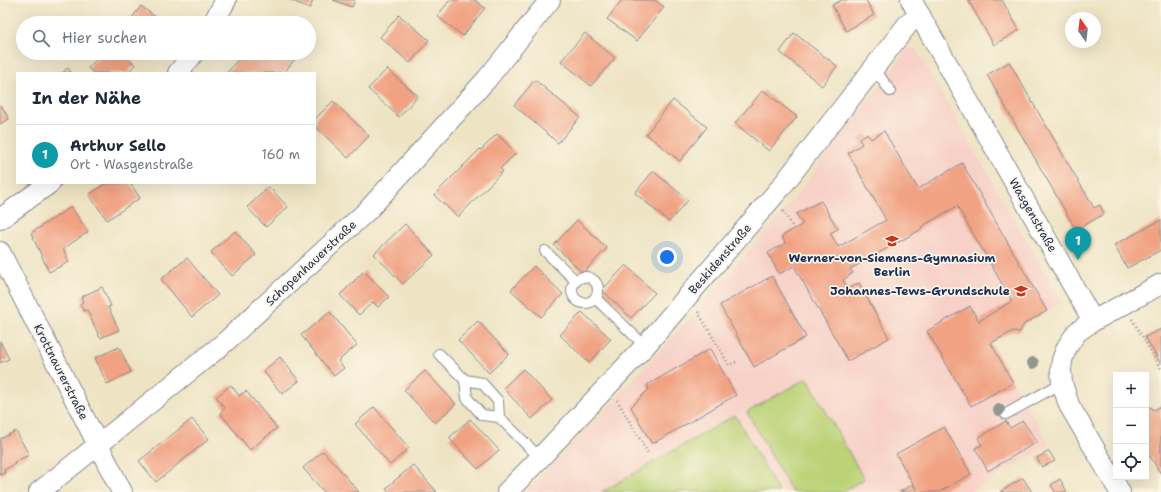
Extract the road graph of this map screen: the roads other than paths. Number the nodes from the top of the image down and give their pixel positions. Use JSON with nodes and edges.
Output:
{"nodes":[{"id":1,"x":226,"y":0,"type":"edge"},
{"id":2,"x":550,"y":0,"type":"edge"},
{"id":3,"x":915,"y":8,"type":"edge"},
{"id":4,"x":217,"y":16,"type":"edge"},
{"id":5,"x":188,"y":60,"type":"edge"},
{"id":6,"x":874,"y":68,"type":"junction"},
{"id":7,"x":179,"y":72,"type":"edge"},
{"id":8,"x":890,"y":92,"type":"dead end"},
{"id":9,"x":49,"y":184,"type":"edge"},
{"id":10,"x":0,"y":219,"type":"edge"},
{"id":11,"x":546,"y":251,"type":"dead end"},
{"id":12,"x":0,"y":252,"type":"edge"},
{"id":13,"x":576,"y":281,"type":"junction"},
{"id":14,"x":1161,"y":284,"type":"edge"},
{"id":15,"x":595,"y":298,"type":"junction"},
{"id":16,"x":1093,"y":321,"type":"junction"},
{"id":17,"x":645,"y":346,"type":"junction"},
{"id":18,"x":439,"y":354,"type":"dead end"},
{"id":19,"x":466,"y":380,"type":"junction"},
{"id":20,"x":1062,"y":383,"type":"junction"},
{"id":21,"x":1006,"y":414,"type":"dead end"},
{"id":22,"x":499,"y":417,"type":"junction"},
{"id":23,"x":98,"y":445,"type":"junction"},
{"id":24,"x":540,"y":458,"type":"junction"},
{"id":25,"x":39,"y":492,"type":"edge"},
{"id":26,"x":122,"y":492,"type":"edge"},
{"id":27,"x":507,"y":492,"type":"edge"},
{"id":28,"x":1120,"y":492,"type":"edge"}],
"edges":[{"from":1,"to":4,"type":"street"},
{"from":2,"to":23,"type":"street","name":"Schopenhauerstraße"},
{"from":3,"to":6,"type":"street","name":"Beskidenstraße"},
{"from":3,"to":16,"type":"street","name":"Wasgenstraße"},
{"from":5,"to":7,"type":"street"},
{"from":6,"to":8,"type":"lane"},
{"from":6,"to":17,"type":"street","name":"Beskidenstraße"},
{"from":9,"to":10,"type":"street"},
{"from":11,"to":13,"type":"lane"},
{"from":12,"to":23,"type":"street","name":"Krottnaurerstraße"},
{"from":13,"to":15,"type":"lane"},
{"from":13,"to":15,"type":"lane"},
{"from":14,"to":16,"type":"street"},
{"from":15,"to":17,"type":"lane"},
{"from":16,"to":20,"type":"street"},
{"from":17,"to":24,"type":"street","name":"Beskidenstraße"},
{"from":18,"to":19,"type":"lane"},
{"from":19,"to":22,"type":"lane"},
{"from":19,"to":22,"type":"lane"},
{"from":20,"to":21,"type":"lane"},
{"from":20,"to":28,"type":"street"},
{"from":22,"to":24,"type":"lane"},
{"from":23,"to":25,"type":"street","name":"Schopenhauerstraße"},
{"from":23,"to":26,"type":"street","name":"Krottnaurerstraße"},
{"from":24,"to":27,"type":"street","name":"Beskidenstraße"}]}
